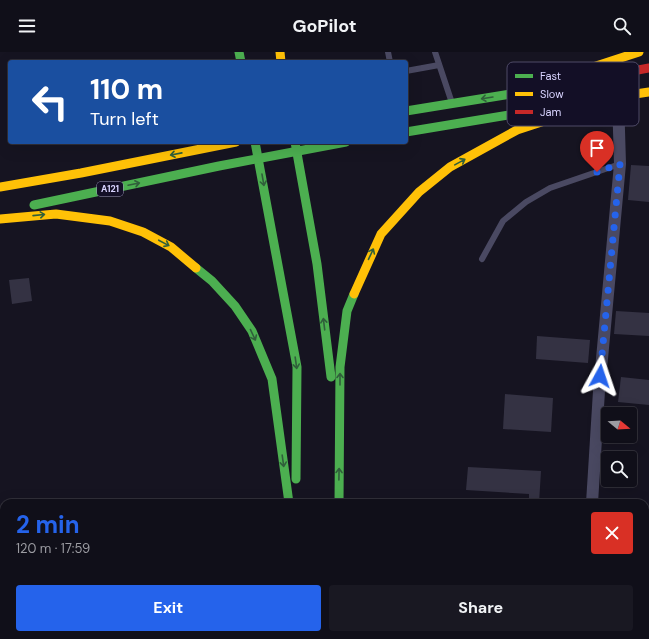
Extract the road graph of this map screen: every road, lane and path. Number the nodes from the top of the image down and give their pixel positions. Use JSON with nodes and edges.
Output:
{"nodes":[{"id":1,"x":435,"y":52,"type":"edge"},
{"id":2,"x":639,"y":52,"type":"edge"},
{"id":3,"x":609,"y":62,"type":"edge"},
{"id":4,"x":439,"y":65,"type":"junction"},
{"id":5,"x":649,"y":68,"type":"edge"},
{"id":6,"x":639,"y":70,"type":"edge"},
{"id":7,"x":408,"y":71,"type":"edge"},
{"id":8,"x":649,"y":92,"type":"edge"},
{"id":9,"x":639,"y":94,"type":"edge"},
{"id":10,"x":507,"y":95,"type":"edge"},
{"id":11,"x":452,"y":103,"type":"junction"},
{"id":12,"x":408,"y":111,"type":"edge"},
{"id":13,"x":507,"y":115,"type":"edge"},
{"id":14,"x":529,"y":126,"type":"edge"},
{"id":15,"x":619,"y":126,"type":"edge"},
{"id":16,"x":408,"y":132,"type":"edge"},
{"id":17,"x":225,"y":144,"type":"edge"},
{"id":18,"x":256,"y":144,"type":"edge"},
{"id":19,"x":295,"y":144,"type":"edge"},
{"id":20,"x":334,"y":144,"type":"edge"},
{"id":21,"x":620,"y":164,"type":"junction"},
{"id":22,"x":81,"y":173,"type":"junction"},
{"id":23,"x":15,"y":175,"type":"dead end"},
{"id":24,"x":0,"y":187,"type":"edge"},
{"id":25,"x":0,"y":212,"type":"edge"},
{"id":26,"x":0,"y":220,"type":"edge"},
{"id":27,"x":482,"y":259,"type":"dead end"},
{"id":28,"x":340,"y":446,"type":"junction"},
{"id":29,"x":288,"y":499,"type":"edge"},
{"id":30,"x":296,"y":499,"type":"edge"},
{"id":31,"x":339,"y":499,"type":"edge"},
{"id":32,"x":592,"y":499,"type":"edge"}],
"edges":[{"from":1,"to":4,"type":"lane"},
{"from":2,"to":3,"type":"highway"},
{"from":4,"to":7,"type":"lane"},
{"from":4,"to":11,"type":"lane"},
{"from":5,"to":6,"type":"highway"},
{"from":8,"to":9,"type":"highway"},
{"from":10,"to":11,"type":"highway","one_way":true},
{"from":11,"to":12,"type":"highway"},
{"from":13,"to":16,"type":"highway"},
{"from":28,"to":14,"type":"highway","one_way":true},
{"from":15,"to":21,"type":"street"},
{"from":17,"to":22,"type":"highway","number":"A121","one_way":true},
{"from":18,"to":30,"type":"highway","one_way":true},
{"from":28,"to":19,"type":"highway","one_way":true},
{"from":25,"to":20,"type":"highway","number":"A121","one_way":true},
{"from":21,"to":27,"type":"lane"},
{"from":21,"to":32,"type":"street"},
{"from":22,"to":23,"type":"highway"},
{"from":22,"to":24,"type":"highway","number":"A121"},
{"from":26,"to":29,"type":"highway","one_way":true},
{"from":31,"to":28,"type":"highway","one_way":true}]}
